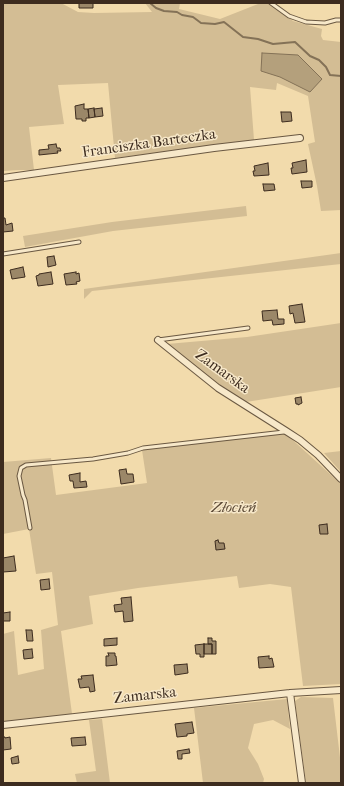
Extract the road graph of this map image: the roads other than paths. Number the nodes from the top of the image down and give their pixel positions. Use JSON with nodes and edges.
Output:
{"nodes":[{"id":1,"x":271,"y":3,"type":"edge"},
{"id":2,"x":341,"y":20,"type":"edge"},
{"id":3,"x":300,"y":138,"type":"dead end"},
{"id":4,"x":3,"y":178,"type":"edge"},
{"id":5,"x":79,"y":242,"type":"dead end"},
{"id":6,"x":3,"y":254,"type":"edge"},
{"id":7,"x":248,"y":328,"type":"dead end"},
{"id":8,"x":158,"y":340,"type":"joint"},
{"id":9,"x":286,"y":431,"type":"junction"},
{"id":10,"x":341,"y":479,"type":"edge"},
{"id":11,"x":30,"y":528,"type":"dead end"},
{"id":12,"x":341,"y":690,"type":"edge"},
{"id":13,"x":290,"y":693,"type":"junction"},
{"id":14,"x":3,"y":725,"type":"edge"},
{"id":15,"x":302,"y":783,"type":"edge"}],
"edges":[{"from":1,"to":2,"type":"lane"},
{"from":3,"to":4,"type":"street","name":"Franciszka Barteczka"},
{"from":5,"to":6,"type":"lane"},
{"from":7,"to":8,"type":"lane","name":"Zamarska"},
{"from":8,"to":9,"type":"street","name":"Zamarska"},
{"from":9,"to":10,"type":"street","name":"Zamarska"},
{"from":9,"to":11,"type":"lane"},
{"from":12,"to":13,"type":"street","name":"Zamarska"},
{"from":13,"to":14,"type":"street","name":"Zamarska"},
{"from":13,"to":15,"type":"street"}]}
